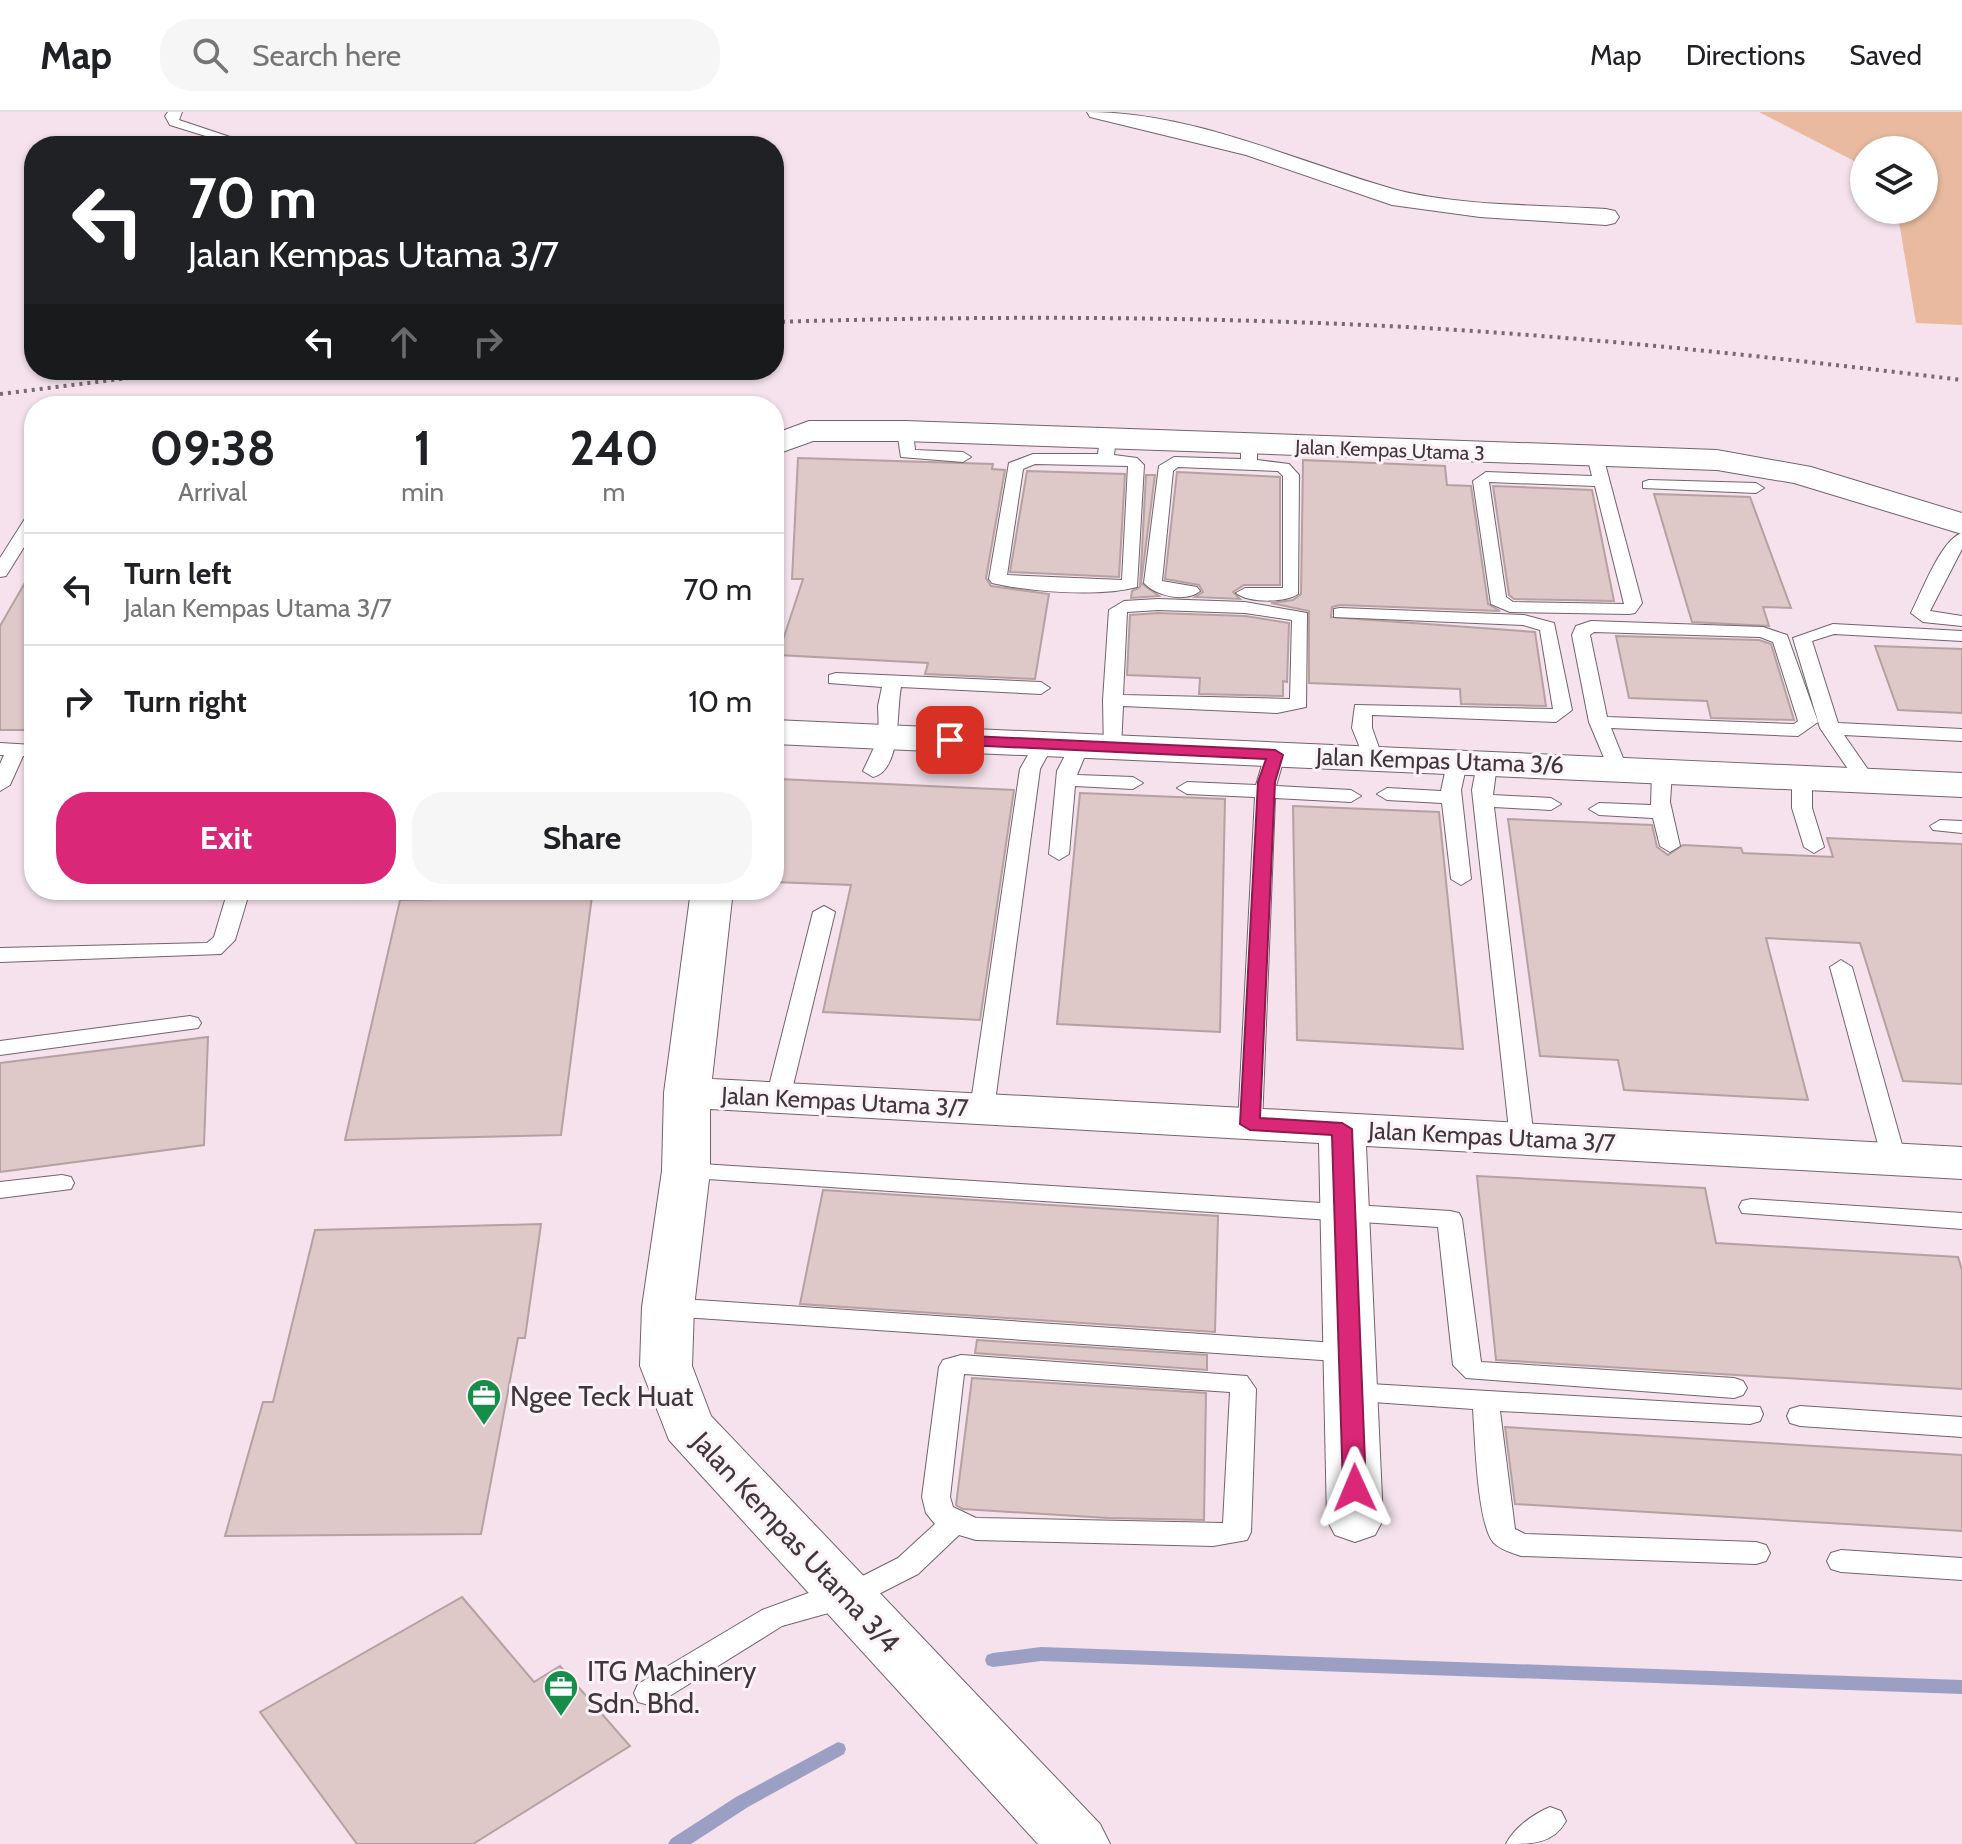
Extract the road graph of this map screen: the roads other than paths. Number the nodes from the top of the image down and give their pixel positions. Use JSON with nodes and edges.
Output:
{"nodes":[{"id":1,"x":176,"y":112,"type":"edge"},
{"id":2,"x":1099,"y":112,"type":"edge"},
{"id":3,"x":219,"y":136,"type":"edge"},
{"id":4,"x":1606,"y":217,"type":"dead end"},
{"id":5,"x":905,"y":431,"type":"junction"},
{"id":6,"x":784,"y":441,"type":"edge"},
{"id":7,"x":1107,"y":449,"type":"junction"},
{"id":8,"x":1249,"y":454,"type":"junction"},
{"id":9,"x":963,"y":457,"type":"dead end"},
{"id":10,"x":1598,"y":469,"type":"junction"},
{"id":11,"x":1722,"y":473,"type":"junction"},
{"id":12,"x":1649,"y":485,"type":"dead end"},
{"id":13,"x":1756,"y":488,"type":"dead end"},
{"id":14,"x":1962,"y":524,"type":"edge"},
{"id":15,"x":24,"y":534,"type":"edge"},
{"id":16,"x":1962,"y":538,"type":"edge"},
{"id":17,"x":1955,"y":557,"type":"edge"},
{"id":18,"x":0,"y":572,"type":"edge"},
{"id":19,"x":1340,"y":613,"type":"dead end"},
{"id":20,"x":1962,"y":621,"type":"edge"},
{"id":21,"x":1962,"y":636,"type":"edge"},
{"id":22,"x":836,"y":679,"type":"dead end"},
{"id":23,"x":893,"y":682,"type":"junction"},
{"id":24,"x":1041,"y":688,"type":"dead end"},
{"id":25,"x":1112,"y":700,"type":"junction"},
{"id":26,"x":1599,"y":722,"type":"junction"},
{"id":27,"x":1830,"y":728,"type":"junction"},
{"id":28,"x":784,"y":734,"type":"edge"},
{"id":29,"x":1962,"y":735,"type":"edge"},
{"id":30,"x":17,"y":750,"type":"edge"},
{"id":31,"x":881,"y":754,"type":"junction"},
{"id":32,"x":1075,"y":755,"type":"junction"},
{"id":33,"x":1617,"y":768,"type":"junction"},
{"id":34,"x":1662,"y":772,"type":"junction"},
{"id":35,"x":1271,"y":773,"type":"junction"},
{"id":36,"x":1380,"y":777,"type":"junction"},
{"id":37,"x":1802,"y":778,"type":"junction"},
{"id":38,"x":1470,"y":781,"type":"junction"},
{"id":39,"x":1866,"y":781,"type":"junction"},
{"id":40,"x":1133,"y":783,"type":"dead end"},
{"id":41,"x":0,"y":785,"type":"edge"},
{"id":42,"x":1962,"y":785,"type":"edge"},
{"id":43,"x":1187,"y":788,"type":"dead end"},
{"id":44,"x":1351,"y":796,"type":"dead end"},
{"id":45,"x":1551,"y":804,"type":"dead end"},
{"id":46,"x":1599,"y":809,"type":"dead end"},
{"id":47,"x":1662,"y":812,"type":"junction"},
{"id":48,"x":1940,"y":826,"type":"dead end"},
{"id":49,"x":1962,"y":827,"type":"edge"},
{"id":50,"x":1670,"y":846,"type":"dead end"},
{"id":51,"x":1814,"y":847,"type":"dead end"},
{"id":52,"x":1059,"y":854,"type":"dead end"},
{"id":53,"x":1461,"y":879,"type":"dead end"},
{"id":54,"x":236,"y":900,"type":"edge"},
{"id":55,"x":711,"y":900,"type":"edge"},
{"id":56,"x":824,"y":912,"type":"dead end"},
{"id":57,"x":0,"y":955,"type":"edge"},
{"id":58,"x":1841,"y":967,"type":"dead end"},
{"id":59,"x":190,"y":1023,"type":"dead end"},
{"id":60,"x":0,"y":1048,"type":"edge"},
{"id":61,"x":687,"y":1093,"type":"junction"},
{"id":62,"x":778,"y":1098,"type":"junction"},
{"id":63,"x":982,"y":1109,"type":"junction"},
{"id":64,"x":1250,"y":1124,"type":"junction"},
{"id":65,"x":1342,"y":1129,"type":"junction"},
{"id":66,"x":1522,"y":1139,"type":"junction"},
{"id":67,"x":1894,"y":1159,"type":"junction"},
{"id":68,"x":1962,"y":1163,"type":"edge"},
{"id":69,"x":686,"y":1171,"type":"junction"},
{"id":70,"x":62,"y":1183,"type":"dead end"},
{"id":71,"x":0,"y":1190,"type":"edge"},
{"id":72,"x":1751,"y":1207,"type":"dead end"},
{"id":73,"x":1347,"y":1213,"type":"junction"},
{"id":74,"x":1962,"y":1221,"type":"edge"},
{"id":75,"x":668,"y":1307,"type":"junction"},
{"id":76,"x":1352,"y":1373,"type":"junction"},
{"id":77,"x":1734,"y":1388,"type":"dead end"},
{"id":78,"x":1485,"y":1399,"type":"junction"},
{"id":79,"x":1750,"y":1414,"type":"dead end"},
{"id":80,"x":1800,"y":1416,"type":"dead end"},
{"id":81,"x":1962,"y":1427,"type":"edge"},
{"id":82,"x":1355,"y":1520,"type":"dead end"},
{"id":83,"x":954,"y":1523,"type":"junction"},
{"id":84,"x":1756,"y":1553,"type":"dead end"},
{"id":85,"x":1841,"y":1561,"type":"dead end"},
{"id":86,"x":1962,"y":1569,"type":"edge"},
{"id":87,"x":847,"y":1597,"type":"junction"},
{"id":88,"x":649,"y":1693,"type":"dead end"},
{"id":89,"x":1550,"y":1821,"type":"dead end"},
{"id":90,"x":1078,"y":1844,"type":"edge"},
{"id":91,"x":1522,"y":1844,"type":"edge"}],
"edges":[{"from":1,"to":3,"type":"lane"},
{"from":2,"to":4,"type":"street"},
{"from":5,"to":6,"type":"street","name":"Jalan Kempas Utama 3"},
{"from":5,"to":7,"type":"street","name":"Jalan Kempas Utama 3"},
{"from":5,"to":9,"type":"lane"},
{"from":7,"to":7,"type":"lane"},
{"from":7,"to":8,"type":"street","name":"Jalan Kempas Utama 3"},
{"from":8,"to":8,"type":"lane"},
{"from":8,"to":10,"type":"street","name":"Jalan Kempas Utama 3"},
{"from":10,"to":10,"type":"lane"},
{"from":10,"to":11,"type":"street","name":"Jalan Kempas Utama 3"},
{"from":11,"to":12,"type":"lane"},
{"from":11,"to":13,"type":"lane"},
{"from":11,"to":14,"type":"street","name":"Jalan Kempas Utama 3"},
{"from":15,"to":18,"type":"lane"},
{"from":16,"to":17,"type":"lane"},
{"from":17,"to":20,"type":"lane"},
{"from":19,"to":36,"type":"lane"},
{"from":21,"to":27,"type":"lane"},
{"from":22,"to":23,"type":"lane"},
{"from":23,"to":24,"type":"lane"},
{"from":23,"to":31,"type":"lane"},
{"from":25,"to":25,"type":"lane"},
{"from":25,"to":32,"type":"lane"},
{"from":26,"to":26,"type":"lane"},
{"from":26,"to":33,"type":"lane"},
{"from":27,"to":29,"type":"lane"},
{"from":27,"to":39,"type":"lane"},
{"from":28,"to":31,"type":"street","name":"Jalan Kempas Utama 3/6"},
{"from":30,"to":41,"type":"lane"},
{"from":31,"to":32,"type":"street","name":"Jalan Kempas Utama 3/6"},
{"from":32,"to":35,"type":"street","name":"Jalan Kempas Utama 3/6"},
{"from":32,"to":40,"type":"lane"},
{"from":32,"to":52,"type":"lane"},
{"from":32,"to":63,"type":"lane"},
{"from":33,"to":34,"type":"street","name":"Jalan Kempas Utama 3/6"},
{"from":33,"to":38,"type":"street","name":"Jalan Kempas Utama 3/6"},
{"from":34,"to":37,"type":"street","name":"Jalan Kempas Utama 3/6"},
{"from":34,"to":47,"type":"lane"},
{"from":35,"to":36,"type":"street","name":"Jalan Kempas Utama 3/6"},
{"from":35,"to":43,"type":"lane"},
{"from":35,"to":44,"type":"lane"},
{"from":35,"to":64,"type":"lane"},
{"from":36,"to":38,"type":"street","name":"Jalan Kempas Utama 3/6"},
{"from":37,"to":39,"type":"street","name":"Jalan Kempas Utama 3/6"},
{"from":37,"to":51,"type":"lane"},
{"from":38,"to":45,"type":"lane"},
{"from":38,"to":53,"type":"lane"},
{"from":38,"to":66,"type":"lane"},
{"from":39,"to":42,"type":"street","name":"Jalan Kempas Utama 3/6"},
{"from":46,"to":47,"type":"lane"},
{"from":47,"to":50,"type":"lane"},
{"from":48,"to":49,"type":"lane"},
{"from":54,"to":57,"type":"lane"},
{"from":55,"to":61,"type":"street","name":"Jalan Kempas Utama 3/4"},
{"from":56,"to":62,"type":"lane"},
{"from":58,"to":67,"type":"lane"},
{"from":59,"to":60,"type":"lane"},
{"from":61,"to":62,"type":"street","name":"Jalan Kempas Utama 3/7"},
{"from":61,"to":69,"type":"street","name":"Jalan Kempas Utama 3/4"},
{"from":62,"to":63,"type":"street","name":"Jalan Kempas Utama 3/7"},
{"from":63,"to":64,"type":"street","name":"Jalan Kempas Utama 3/7"},
{"from":64,"to":65,"type":"street","name":"Jalan Kempas Utama 3/7"},
{"from":65,"to":66,"type":"street","name":"Jalan Kempas Utama 3/7"},
{"from":65,"to":73,"type":"street"},
{"from":66,"to":67,"type":"street","name":"Jalan Kempas Utama 3/7"},
{"from":67,"to":68,"type":"street","name":"Jalan Kempas Utama 3/7"},
{"from":69,"to":73,"type":"lane"},
{"from":69,"to":75,"type":"street","name":"Jalan Kempas Utama 3/4"},
{"from":70,"to":71,"type":"lane"},
{"from":72,"to":74,"type":"lane"},
{"from":73,"to":76,"type":"street"},
{"from":73,"to":77,"type":"lane"},
{"from":75,"to":76,"type":"lane"},
{"from":75,"to":87,"type":"street","name":"Jalan Kempas Utama 3/4"},
{"from":76,"to":78,"type":"lane"},
{"from":76,"to":82,"type":"street"},
{"from":78,"to":79,"type":"lane"},
{"from":78,"to":84,"type":"lane"},
{"from":80,"to":81,"type":"lane"},
{"from":83,"to":83,"type":"lane"},
{"from":83,"to":87,"type":"lane"},
{"from":85,"to":86,"type":"lane"},
{"from":87,"to":88,"type":"lane"},
{"from":87,"to":90,"type":"street","name":"Jalan Kempas Utama 3/4"},
{"from":89,"to":91,"type":"lane"}]}
